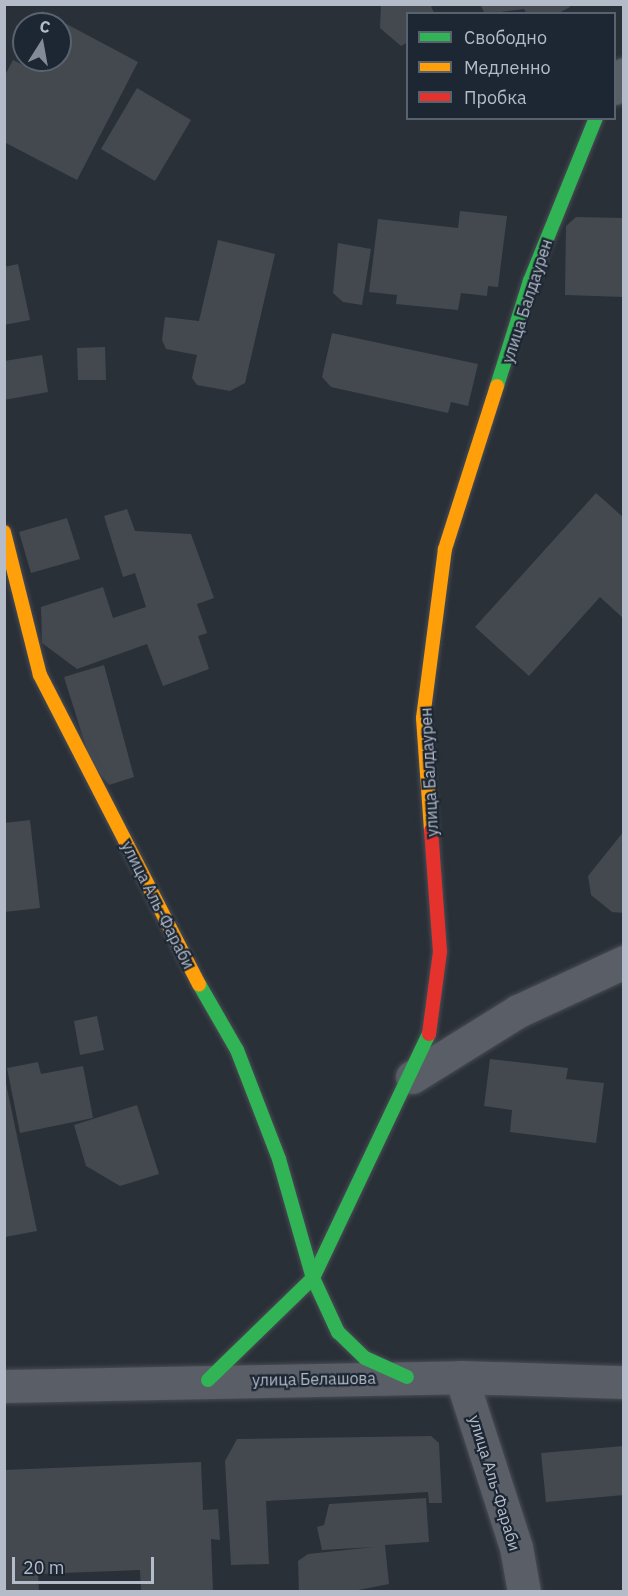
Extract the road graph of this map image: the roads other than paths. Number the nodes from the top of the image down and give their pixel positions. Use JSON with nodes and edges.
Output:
{"nodes":[{"id":1,"x":595,"y":120,"type":"edge"},
{"id":2,"x":4,"y":532,"type":"edge"},
{"id":3,"x":624,"y":962,"type":"edge"},
{"id":4,"x":412,"y":1077,"type":"junction"},
{"id":5,"x":313,"y":1278,"type":"junction"},
{"id":6,"x":407,"y":1377,"type":"junction"},
{"id":7,"x":461,"y":1377,"type":"junction"},
{"id":8,"x":208,"y":1380,"type":"junction"},
{"id":9,"x":624,"y":1382,"type":"edge"},
{"id":10,"x":4,"y":1386,"type":"edge"},
{"id":11,"x":524,"y":1592,"type":"edge"}],
"edges":[{"from":1,"to":4,"type":"street","name":"улица Балдаурен"},
{"from":2,"to":5,"type":"street","name":"улица Аль-Фараби"},
{"from":3,"to":4,"type":"street"},
{"from":4,"to":5,"type":"street","name":"улица Балдаурен"},
{"from":5,"to":6,"type":"street","name":"улица Аль-Фараби"},
{"from":5,"to":8,"type":"street","name":"улица Балдаурен"},
{"from":6,"to":7,"type":"street","name":"улица Белашова"},
{"from":6,"to":8,"type":"street","name":"улица Белашова"},
{"from":7,"to":9,"type":"street","name":"улица Белашова"},
{"from":7,"to":11,"type":"street","name":"улица Аль-Фараби"},
{"from":8,"to":10,"type":"street","name":"улица Белашова"}]}
